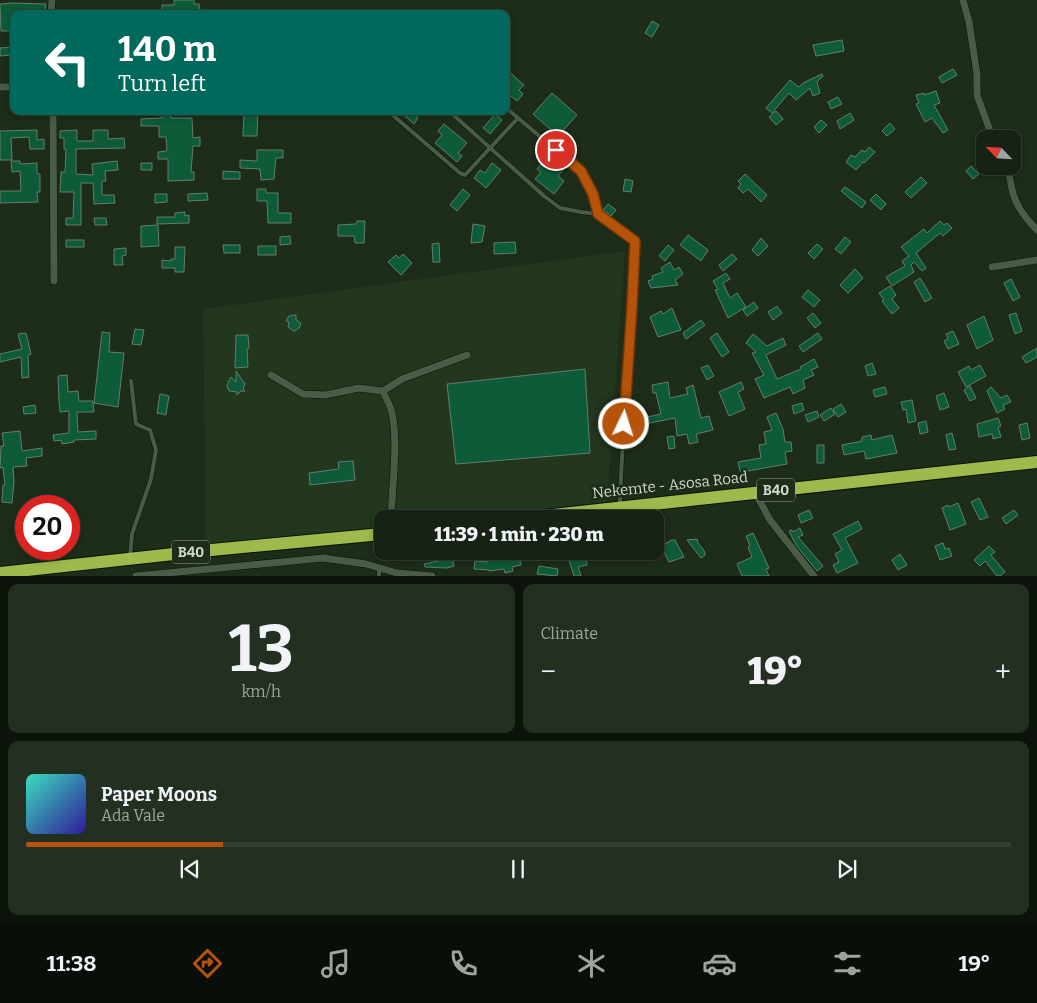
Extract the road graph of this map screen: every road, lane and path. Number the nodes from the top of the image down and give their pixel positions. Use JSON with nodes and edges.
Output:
{"nodes":[{"id":1,"x":964,"y":0,"type":"edge"},
{"id":2,"x":510,"y":111,"type":"edge"},
{"id":3,"x":53,"y":115,"type":"edge"},
{"id":4,"x":393,"y":115,"type":"edge"},
{"id":5,"x":455,"y":115,"type":"edge"},
{"id":6,"x":518,"y":118,"type":"junction"},
{"id":7,"x":990,"y":130,"type":"edge"},
{"id":8,"x":491,"y":147,"type":"junction"},
{"id":9,"x":1010,"y":175,"type":"edge"},
{"id":10,"x":598,"y":214,"type":"junction"},
{"id":11,"x":1037,"y":230,"type":"edge"},
{"id":12,"x":1037,"y":260,"type":"edge"},
{"id":13,"x":992,"y":267,"type":"dead end"},
{"id":14,"x":54,"y":281,"type":"dead end"},
{"id":15,"x":467,"y":355,"type":"dead end"},
{"id":16,"x":271,"y":375,"type":"dead end"},
{"id":17,"x":131,"y":381,"type":"dead end"},
{"id":18,"x":383,"y":391,"type":"junction"},
{"id":19,"x":1037,"y":462,"type":"edge"},
{"id":20,"x":754,"y":492,"type":"junction"},
{"id":21,"x":620,"y":507,"type":"junction"},
{"id":22,"x":391,"y":510,"type":"edge"},
{"id":23,"x":594,"y":510,"type":"edge"},
{"id":24,"x":374,"y":535,"type":"edge"},
{"id":25,"x":130,"y":559,"type":"junction"},
{"id":26,"x":379,"y":567,"type":"junction"},
{"id":27,"x":0,"y":573,"type":"edge"},
{"id":28,"x":136,"y":576,"type":"edge"},
{"id":29,"x":379,"y":576,"type":"edge"},
{"id":30,"x":432,"y":576,"type":"edge"},
{"id":31,"x":814,"y":576,"type":"edge"}],
"edges":[{"from":1,"to":7,"type":"street"},
{"from":2,"to":6,"type":"lane"},
{"from":3,"to":14,"type":"street"},
{"from":4,"to":8,"type":"lane"},
{"from":5,"to":8,"type":"lane"},
{"from":6,"to":8,"type":"lane"},
{"from":6,"to":10,"type":"lane"},
{"from":8,"to":10,"type":"lane"},
{"from":9,"to":11,"type":"street"},
{"from":10,"to":21,"type":"lane"},
{"from":12,"to":13,"type":"street"},
{"from":15,"to":18,"type":"street"},
{"from":16,"to":18,"type":"street"},
{"from":17,"to":25,"type":"lane"},
{"from":18,"to":22,"type":"street"},
{"from":19,"to":20,"type":"highway","name":"Nekemte - Asosa Road","number":"B40"},
{"from":20,"to":21,"type":"highway","name":"Nekemte - Asosa Road","number":"B40"},
{"from":20,"to":31,"type":"street"},
{"from":21,"to":23,"type":"highway","name":"Nekemte - Asosa Road","number":"B40"},
{"from":24,"to":25,"type":"highway","number":"B40"},
{"from":25,"to":27,"type":"highway","number":"B40"},
{"from":26,"to":28,"type":"street"},
{"from":26,"to":29,"type":"lane"},
{"from":26,"to":30,"type":"street"}]}
